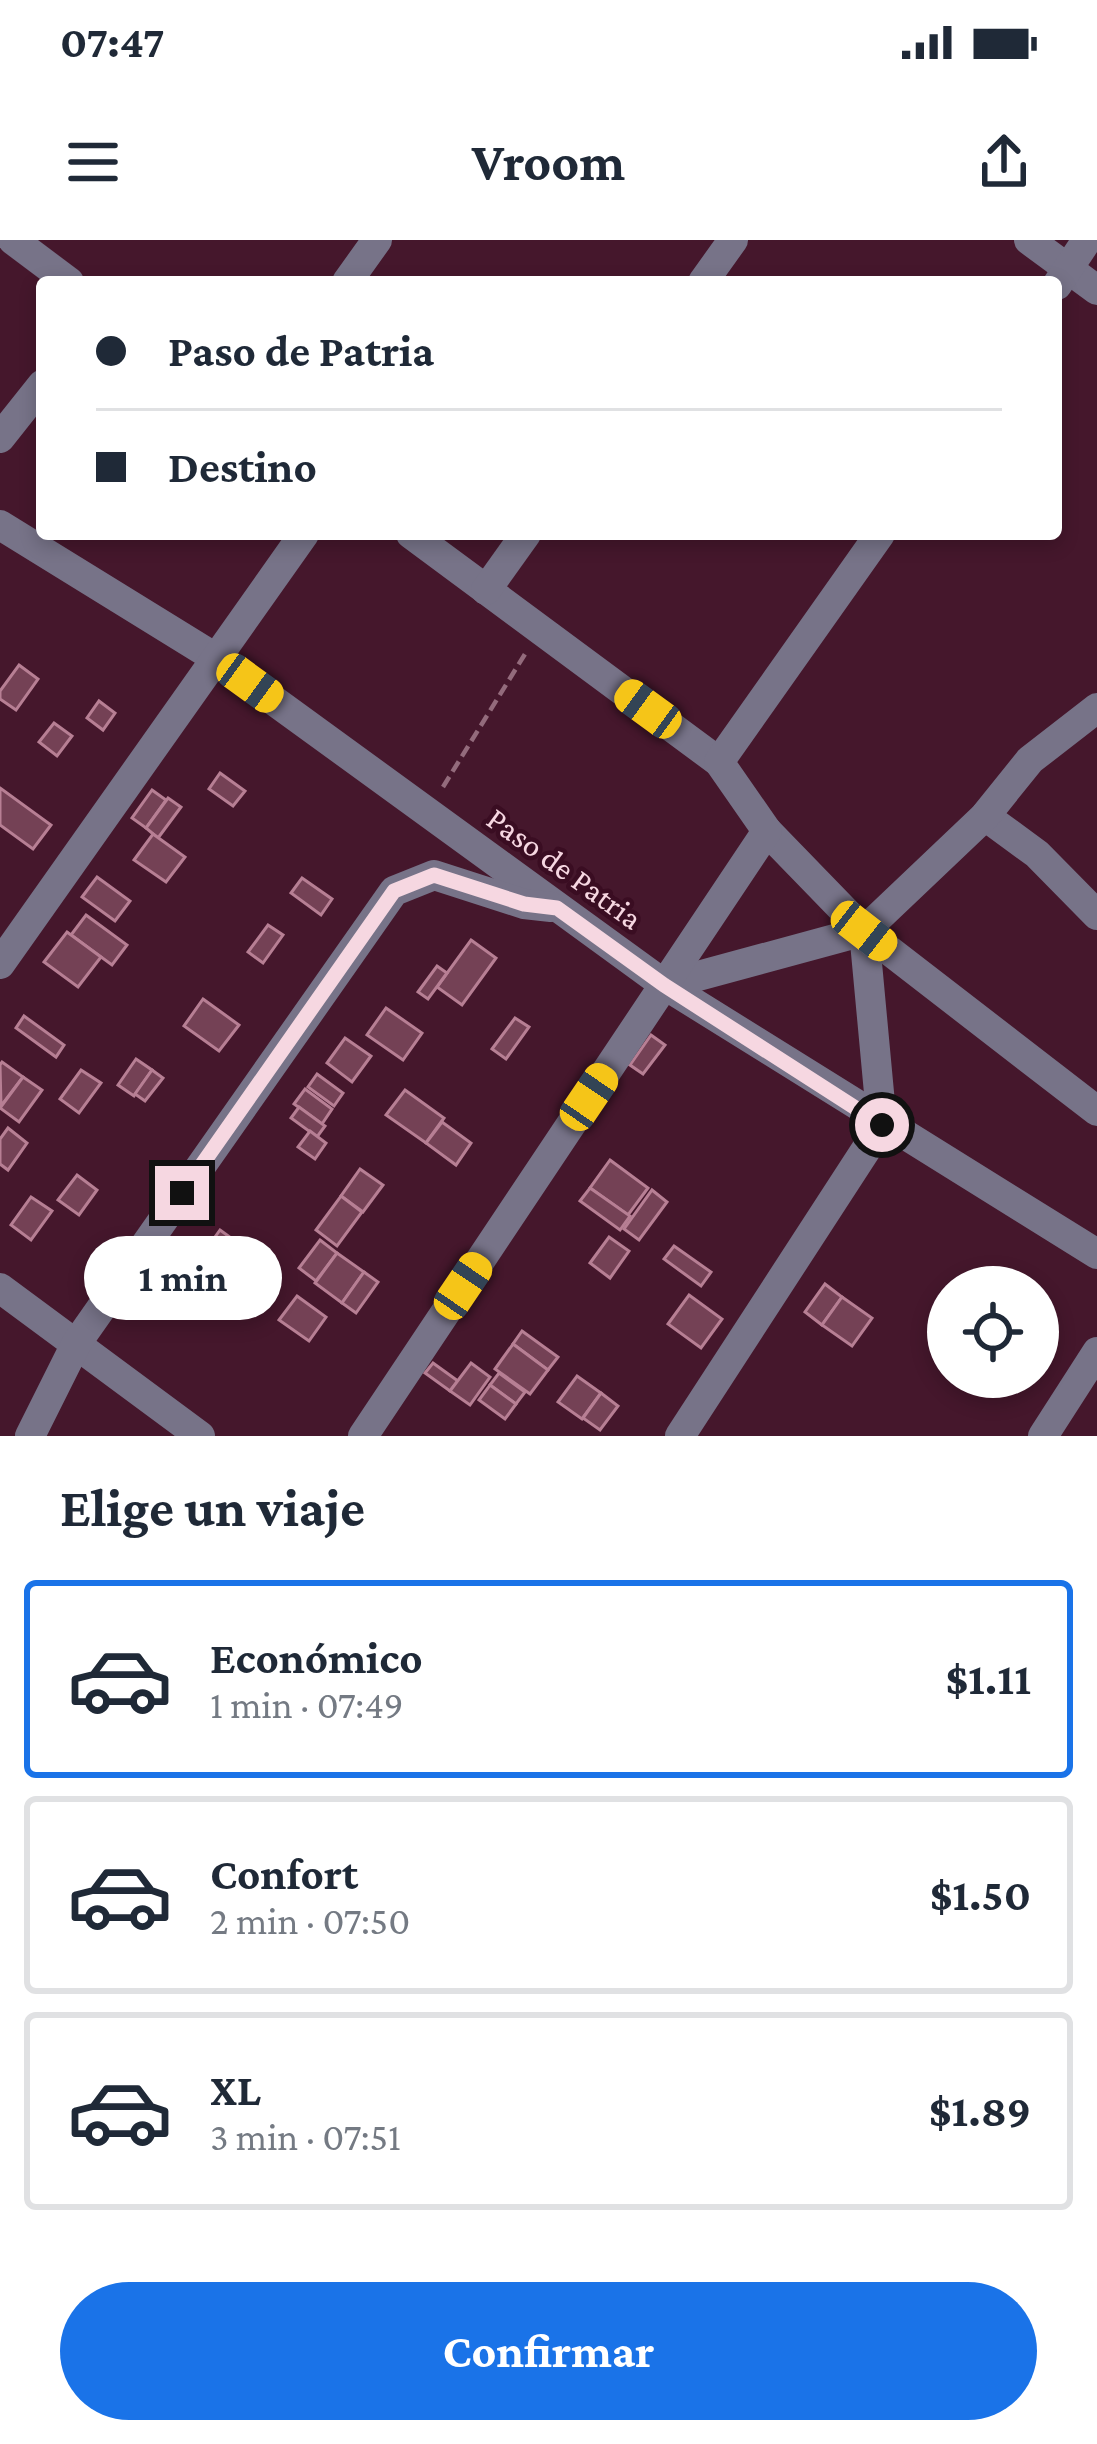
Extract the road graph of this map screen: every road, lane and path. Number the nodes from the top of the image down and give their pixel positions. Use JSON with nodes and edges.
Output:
{"nodes":[{"id":1,"x":377,"y":240,"type":"edge"},
{"id":2,"x":733,"y":240,"type":"edge"},
{"id":3,"x":1029,"y":240,"type":"edge"},
{"id":4,"x":1087,"y":240,"type":"edge"},
{"id":5,"x":28,"y":244,"type":"edge"},
{"id":6,"x":63,"y":276,"type":"edge"},
{"id":7,"x":351,"y":276,"type":"edge"},
{"id":8,"x":708,"y":276,"type":"edge"},
{"id":9,"x":1061,"y":276,"type":"edge"},
{"id":10,"x":1062,"y":277,"type":"edge"},
{"id":11,"x":1097,"y":290,"type":"edge"},
{"id":12,"x":36,"y":393,"type":"edge"},
{"id":13,"x":0,"y":438,"type":"edge"},
{"id":14,"x":0,"y":525,"type":"edge"},
{"id":15,"x":300,"y":540,"type":"edge"},
{"id":16,"x":419,"y":540,"type":"edge"},
{"id":17,"x":522,"y":540,"type":"edge"},
{"id":18,"x":876,"y":540,"type":"edge"},
{"id":19,"x":486,"y":590,"type":"junction"},
{"id":20,"x":540,"y":629,"type":"junction"},
{"id":21,"x":214,"y":657,"type":"junction"},
{"id":22,"x":1097,"y":708,"type":"edge"},
{"id":23,"x":719,"y":762,"type":"junction"},
{"id":24,"x":427,"y":813,"type":"junction"},
{"id":25,"x":985,"y":816,"type":"junction"},
{"id":26,"x":767,"y":831,"type":"junction"},
{"id":27,"x":557,"y":908,"type":"junction"},
{"id":28,"x":1097,"y":915,"type":"edge"},
{"id":29,"x":864,"y":931,"type":"junction"},
{"id":30,"x":0,"y":964,"type":"edge"},
{"id":31,"x":664,"y":985,"type":"junction"},
{"id":32,"x":1097,"y":1112,"type":"edge"},
{"id":33,"x":882,"y":1125,"type":"junction"},
{"id":34,"x":1097,"y":1254,"type":"edge"},
{"id":35,"x":0,"y":1288,"type":"edge"},
{"id":36,"x":76,"y":1344,"type":"junction"},
{"id":37,"x":1097,"y":1352,"type":"edge"},
{"id":38,"x":30,"y":1436,"type":"edge"},
{"id":39,"x":200,"y":1436,"type":"edge"},
{"id":40,"x":363,"y":1436,"type":"edge"},
{"id":41,"x":680,"y":1436,"type":"edge"},
{"id":42,"x":1043,"y":1436,"type":"edge"}],
"edges":[{"from":1,"to":7,"type":"street"},
{"from":2,"to":8,"type":"street"},
{"from":3,"to":9,"type":"street"},
{"from":4,"to":10,"type":"street"},
{"from":5,"to":6,"type":"street"},
{"from":10,"to":11,"type":"street"},
{"from":12,"to":13,"type":"street"},
{"from":14,"to":21,"type":"street","name":"Paso de Patria"},
{"from":15,"to":21,"type":"street"},
{"from":16,"to":19,"type":"street"},
{"from":17,"to":19,"type":"street"},
{"from":18,"to":23,"type":"street"},
{"from":19,"to":20,"type":"street"},
{"from":20,"to":23,"type":"street"},
{"from":20,"to":24,"type":"path"},
{"from":21,"to":24,"type":"street","name":"Paso de Patria"},
{"from":21,"to":30,"type":"street"},
{"from":22,"to":25,"type":"street"},
{"from":23,"to":26,"type":"street"},
{"from":24,"to":27,"type":"street","name":"Paso de Patria"},
{"from":25,"to":28,"type":"street"},
{"from":25,"to":29,"type":"street"},
{"from":26,"to":29,"type":"street"},
{"from":26,"to":31,"type":"street"},
{"from":27,"to":31,"type":"street","name":"Paso de Patria"},
{"from":27,"to":36,"type":"street"},
{"from":29,"to":31,"type":"street"},
{"from":29,"to":32,"type":"street"},
{"from":29,"to":33,"type":"street"},
{"from":31,"to":33,"type":"street","name":"Paso de Patria"},
{"from":31,"to":40,"type":"street"},
{"from":33,"to":34,"type":"street","name":"Paso de Patria"},
{"from":33,"to":41,"type":"street"},
{"from":35,"to":36,"type":"street"},
{"from":36,"to":38,"type":"street"},
{"from":36,"to":39,"type":"street"},
{"from":37,"to":42,"type":"street"}]}
